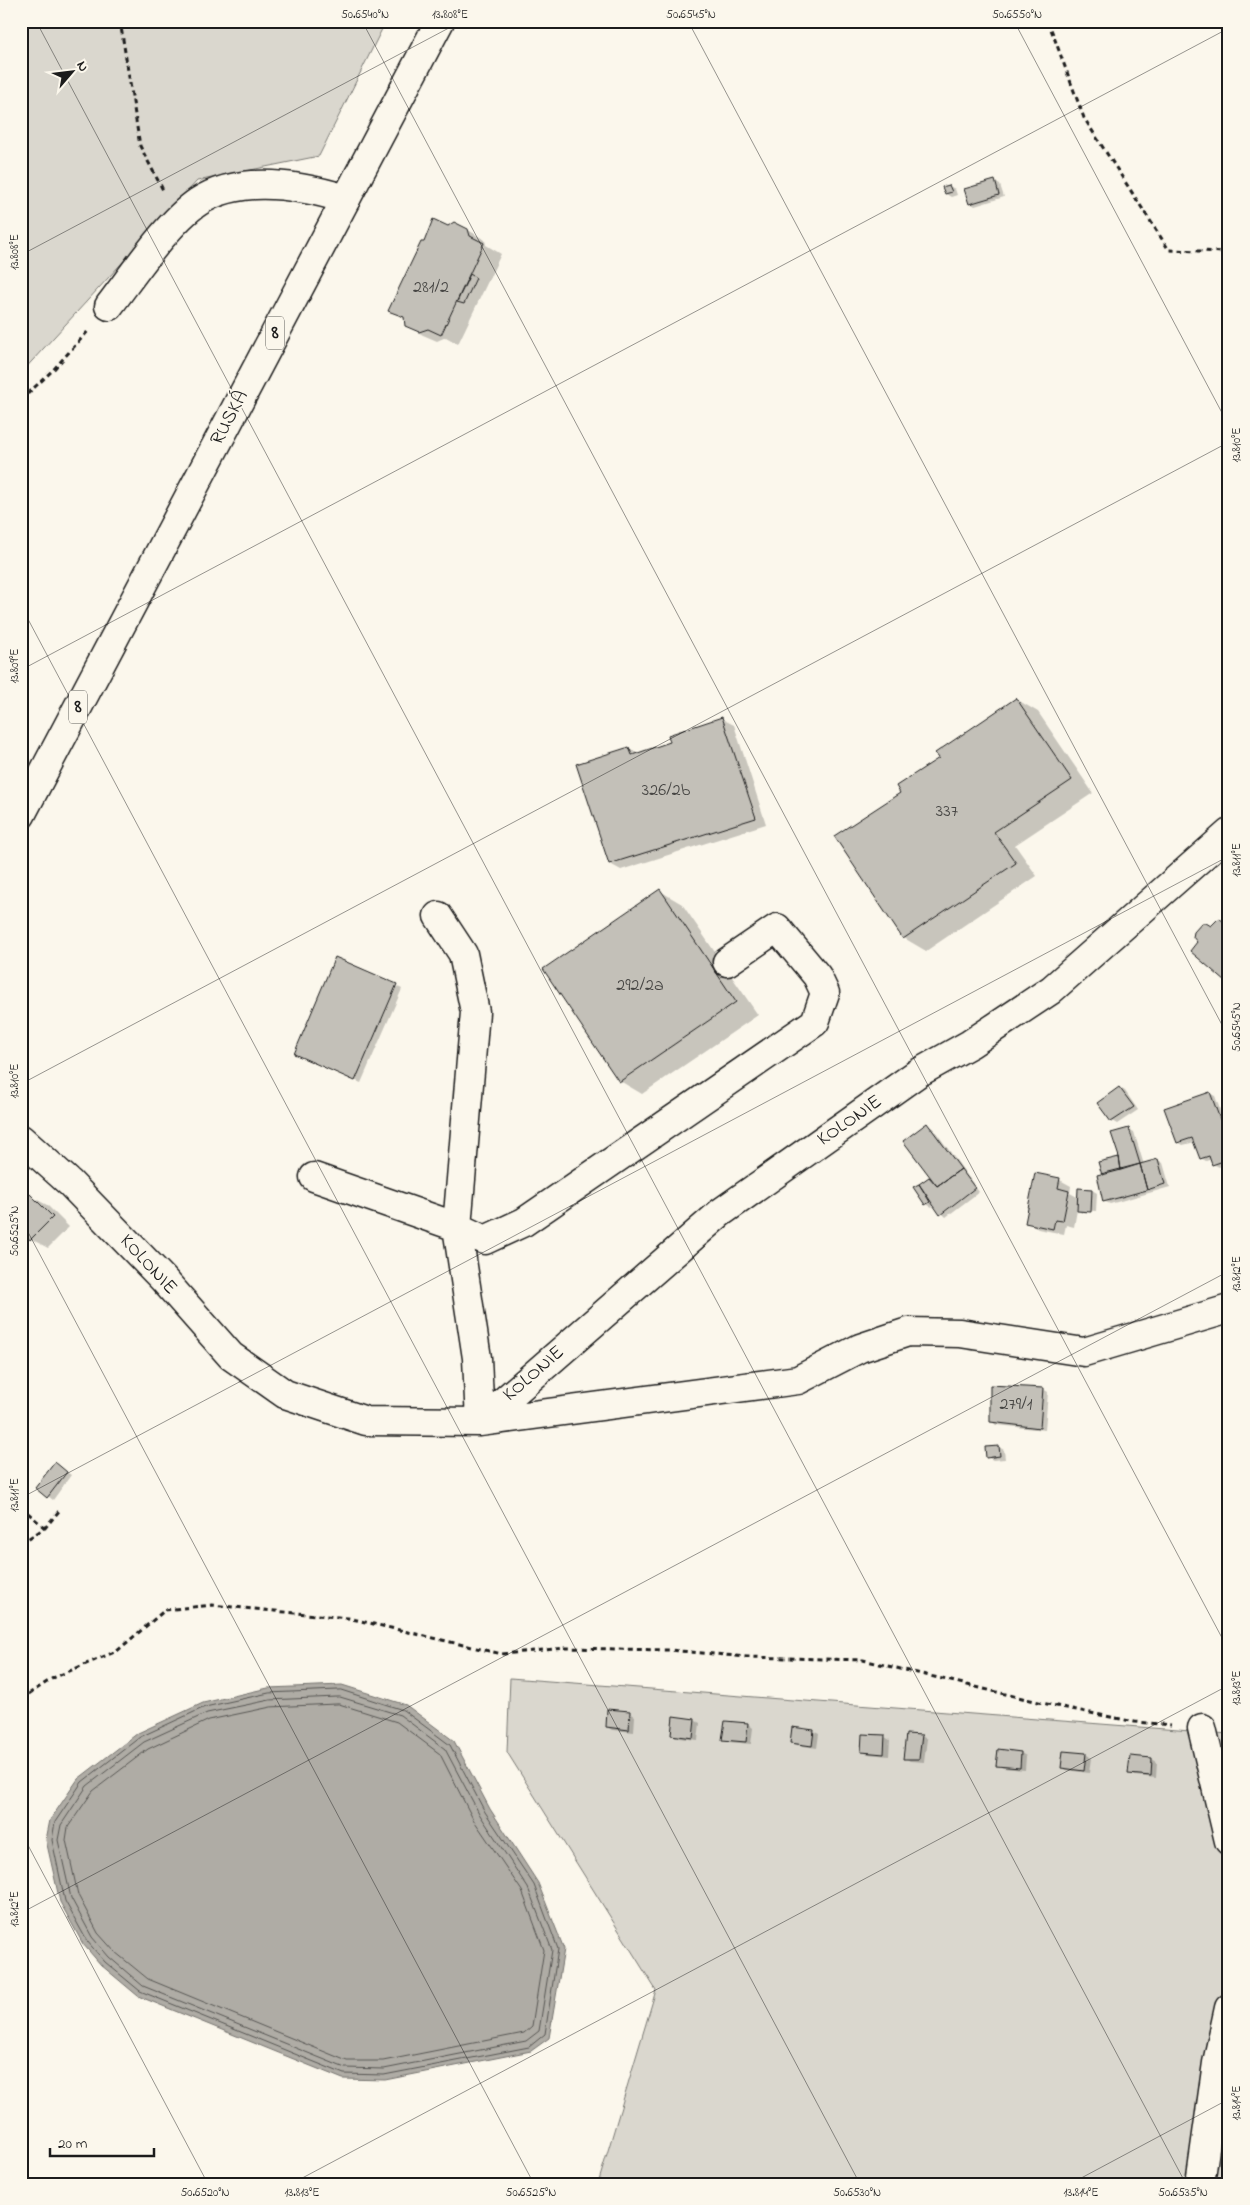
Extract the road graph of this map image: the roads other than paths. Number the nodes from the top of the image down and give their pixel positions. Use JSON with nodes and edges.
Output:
{"nodes":[{"id":1,"x":440,"y":21,"type":"edge"},
{"id":2,"x":346,"y":199,"type":"junction"},
{"id":3,"x":109,"y":306,"type":"road end"},
{"id":4,"x":21,"y":815,"type":"edge"},
{"id":5,"x":1229,"y":834,"type":"edge"},
{"id":6,"x":438,"y":916,"type":"dead end"},
{"id":7,"x":727,"y":962,"type":"dead end"},
{"id":8,"x":21,"y":1139,"type":"edge"},
{"id":9,"x":314,"y":1177,"type":"dead end"},
{"id":10,"x":457,"y":1227,"type":"junction"},
{"id":11,"x":1229,"y":1309,"type":"edge"},
{"id":12,"x":480,"y":1422,"type":"junction"},
{"id":13,"x":1202,"y":1728,"type":"road end"},
{"id":14,"x":1229,"y":1841,"type":"edge"},
{"id":15,"x":1229,"y":2008,"type":"edge"},
{"id":16,"x":1200,"y":2184,"type":"edge"}],
"edges":[{"from":1,"to":2,"type":"street","name":"RUSKÁ","number":"8"},
{"from":2,"to":3,"type":"street"},
{"from":2,"to":4,"type":"street","name":"RUSKÁ","number":"8"},
{"from":5,"to":12,"type":"street","name":"KOLONIE"},
{"from":6,"to":10,"type":"street"},
{"from":7,"to":10,"type":"street"},
{"from":8,"to":12,"type":"street","name":"KOLONIE"},
{"from":9,"to":10,"type":"street"},
{"from":10,"to":12,"type":"street"},
{"from":11,"to":12,"type":"street","name":"KOLONIE"},
{"from":13,"to":14,"type":"street"},
{"from":15,"to":16,"type":"street"}]}
